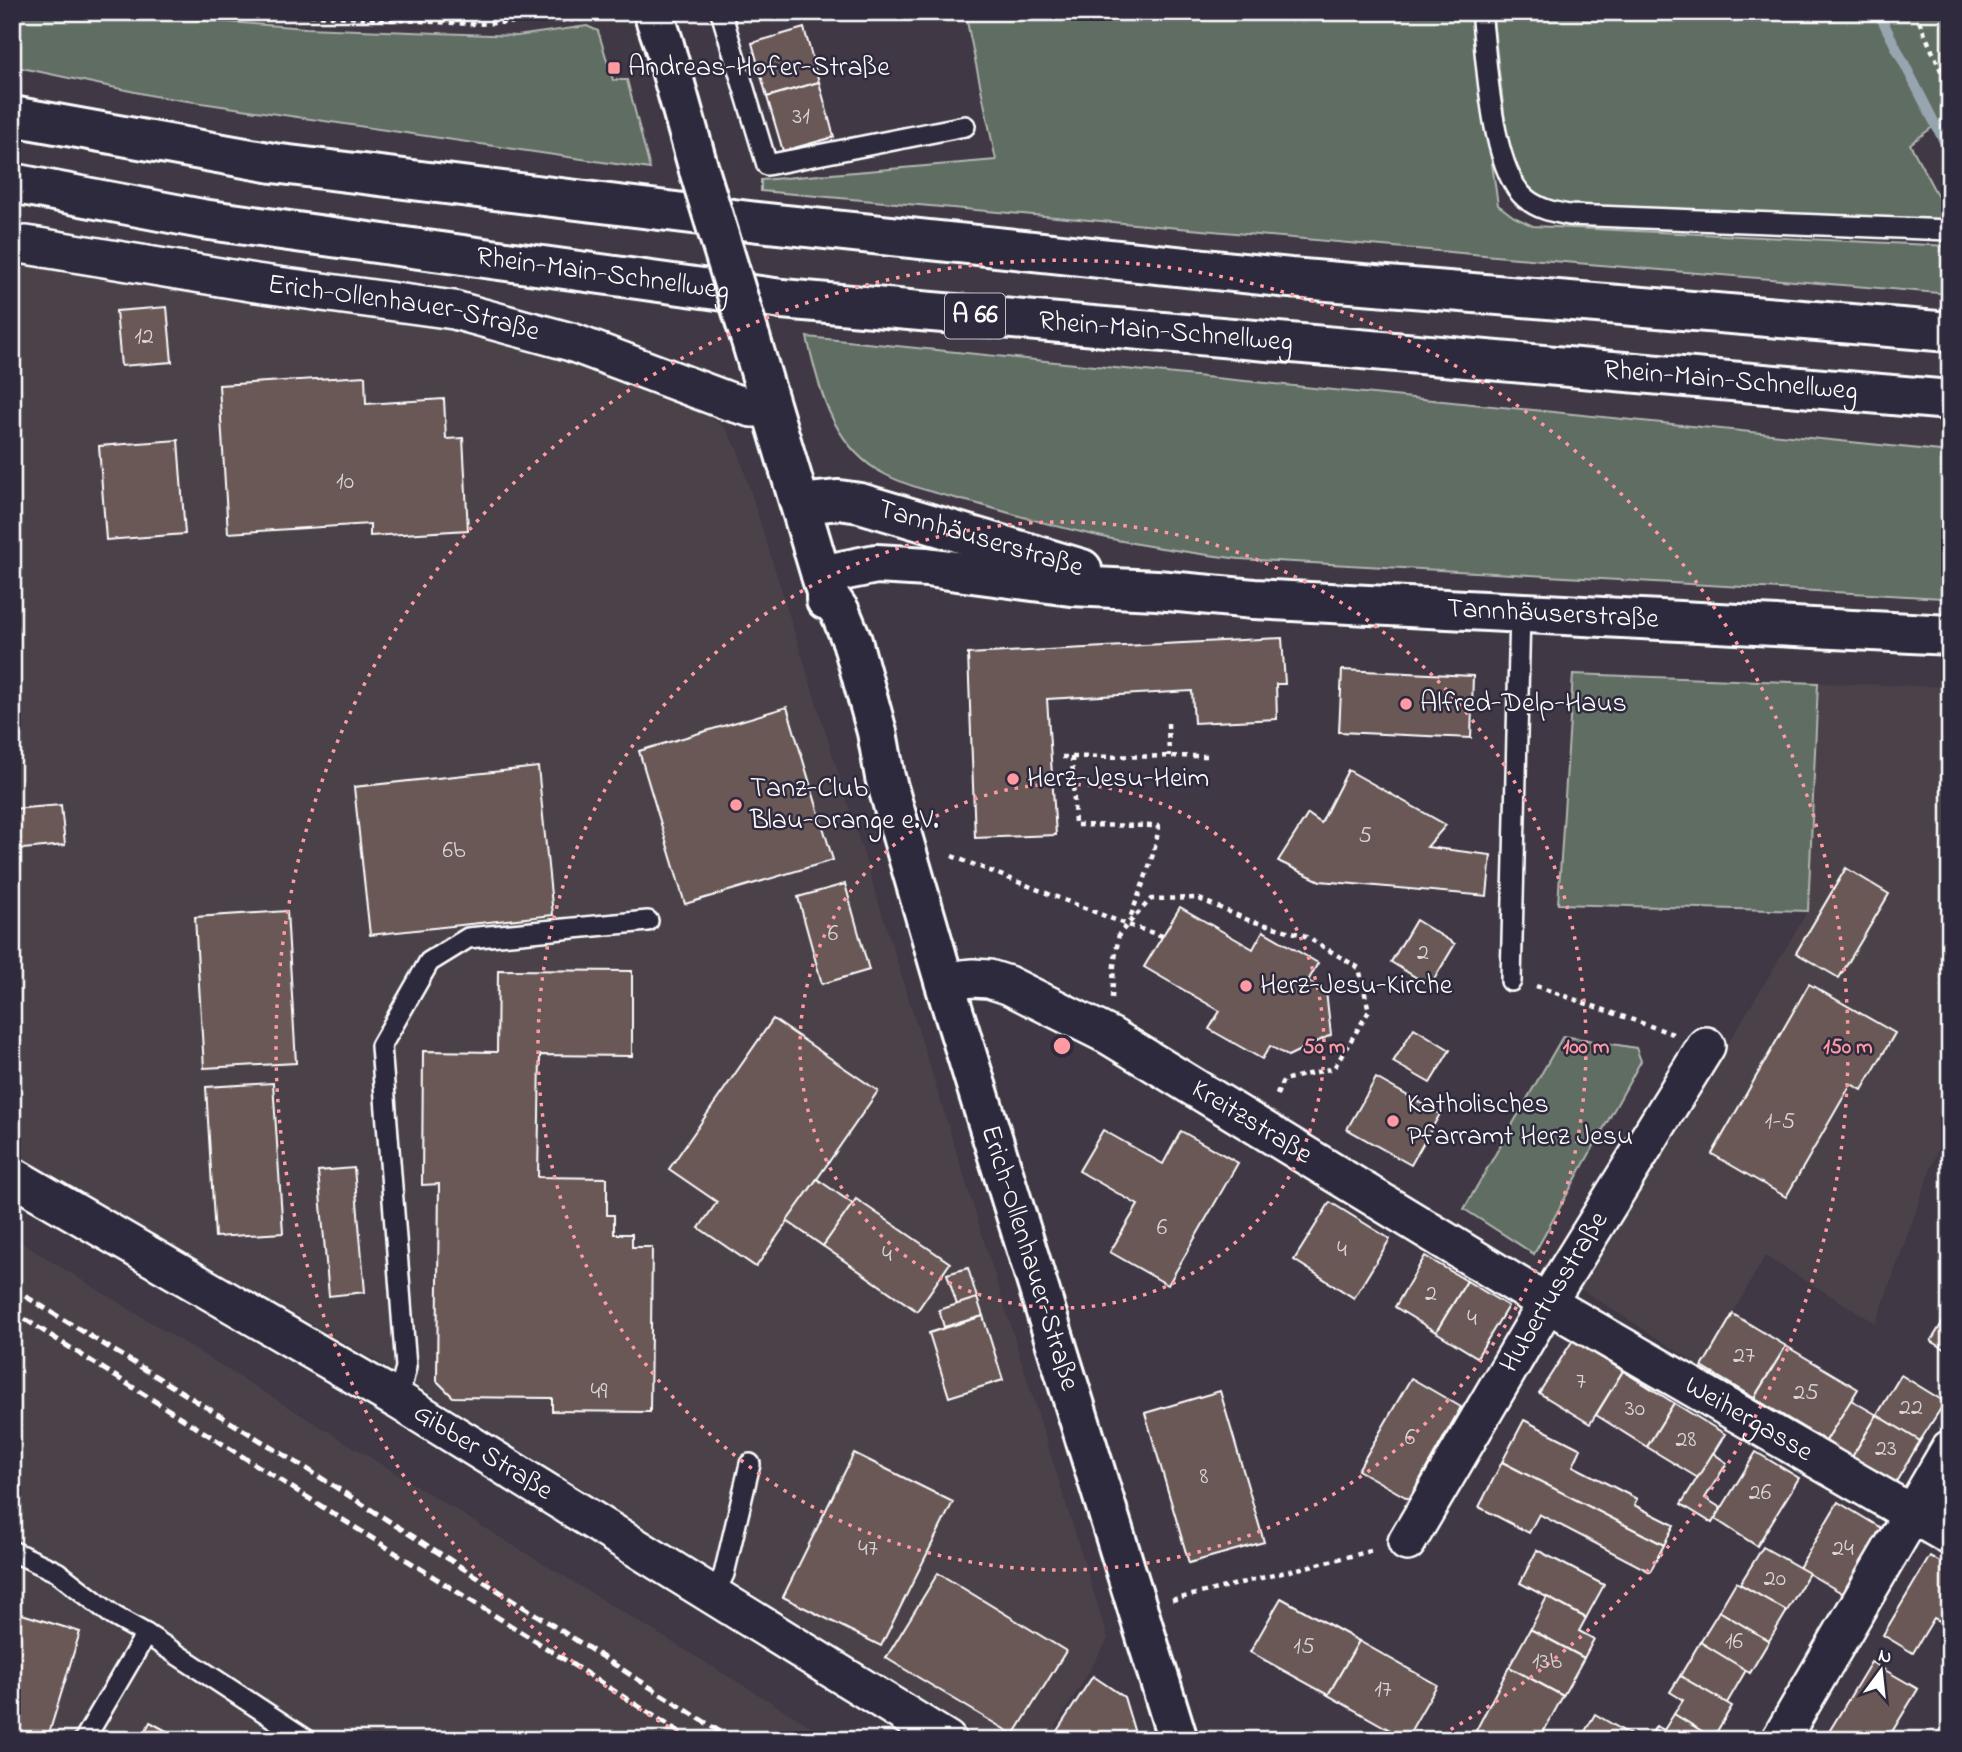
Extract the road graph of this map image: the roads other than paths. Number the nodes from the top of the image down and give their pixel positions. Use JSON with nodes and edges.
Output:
{"nodes":[{"id":1,"x":721,"y":12,"type":"edge"},
{"id":2,"x":1481,"y":12,"type":"edge"},
{"id":3,"x":640,"y":14,"type":"edge"},
{"id":4,"x":12,"y":116,"type":"edge"},
{"id":5,"x":965,"y":126,"type":"dead end"},
{"id":6,"x":12,"y":183,"type":"edge"},
{"id":7,"x":1950,"y":230,"type":"edge"},
{"id":8,"x":26,"y":245,"type":"dead end"},
{"id":9,"x":1947,"y":332,"type":"edge"},
{"id":10,"x":1947,"y":399,"type":"edge"},
{"id":11,"x":770,"y":408,"type":"junction"},
{"id":12,"x":800,"y":504,"type":"junction"},
{"id":13,"x":824,"y":583,"type":"junction"},
{"id":14,"x":1157,"y":590,"type":"junction"},
{"id":15,"x":1520,"y":612,"type":"junction"},
{"id":16,"x":1950,"y":635,"type":"edge"},
{"id":17,"x":648,"y":922,"type":"dead end"},
{"id":18,"x":944,"y":981,"type":"junction"},
{"id":19,"x":1511,"y":981,"type":"road end"},
{"id":20,"x":1706,"y":1046,"type":"road end"},
{"id":21,"x":12,"y":1176,"type":"edge"},
{"id":22,"x":1547,"y":1303,"type":"junction"},
{"id":23,"x":398,"y":1400,"type":"junction"},
{"id":24,"x":1950,"y":1449,"type":"edge"},
{"id":25,"x":750,"y":1464,"type":"dead end"},
{"id":26,"x":1912,"y":1513,"type":"junction"},
{"id":27,"x":1950,"y":1536,"type":"edge"},
{"id":28,"x":1407,"y":1542,"type":"road end"},
{"id":29,"x":12,"y":1551,"type":"edge"},
{"id":30,"x":713,"y":1596,"type":"junction"},
{"id":31,"x":146,"y":1634,"type":"junction"},
{"id":32,"x":84,"y":1740,"type":"edge"},
{"id":33,"x":307,"y":1740,"type":"edge"},
{"id":34,"x":947,"y":1740,"type":"edge"},
{"id":35,"x":1178,"y":1740,"type":"edge"},
{"id":36,"x":1780,"y":1740,"type":"edge"}],
"edges":[{"from":1,"to":5,"type":"lane"},
{"from":2,"to":7,"type":"lane"},
{"from":3,"to":11,"type":"main road","name":"Erich-Ollenhauer-Straße","bridge":true},
{"from":4,"to":9,"type":"main road"},
{"from":6,"to":10,"type":"main road","name":"Rhein-Main-Schnellweg","number":"A 66"},
{"from":8,"to":11,"type":"street","name":"Erich-Ollenhauer-Straße"},
{"from":11,"to":12,"type":"main road","name":"Erich-Ollenhauer-Straße"},
{"from":12,"to":13,"type":"main road","name":"Erich-Ollenhauer-Straße"},
{"from":12,"to":14,"type":"main road","name":"Tannhäuserstraße"},
{"from":13,"to":14,"type":"main road","name":"Tannhäuserstraße"},
{"from":13,"to":18,"type":"main road","name":"Erich-Ollenhauer-Straße"},
{"from":14,"to":15,"type":"main road","name":"Tannhäuserstraße"},
{"from":15,"to":16,"type":"main road","name":"Tannhäuserstraße"},
{"from":15,"to":19,"type":"lane"},
{"from":17,"to":23,"type":"lane"},
{"from":18,"to":22,"type":"street","name":"Kreitzstraße"},
{"from":18,"to":35,"type":"main road","name":"Erich-Ollenhauer-Straße"},
{"from":20,"to":22,"type":"street","name":"Hubertusstraße"},
{"from":21,"to":23,"type":"street","name":"Gibber Straße"},
{"from":22,"to":26,"type":"street","name":"Weihergasse"},
{"from":22,"to":28,"type":"street","name":"Hubertusstraße"},
{"from":23,"to":30,"type":"street","name":"Gibber Straße"},
{"from":24,"to":26,"type":"street"},
{"from":25,"to":30,"type":"lane"},
{"from":26,"to":27,"type":"street","name":"Weihergasse"},
{"from":26,"to":36,"type":"street"},
{"from":29,"to":31,"type":"lane"},
{"from":30,"to":34,"type":"street","name":"Gibber Straße"},
{"from":31,"to":32,"type":"lane"},
{"from":31,"to":33,"type":"lane"}]}
